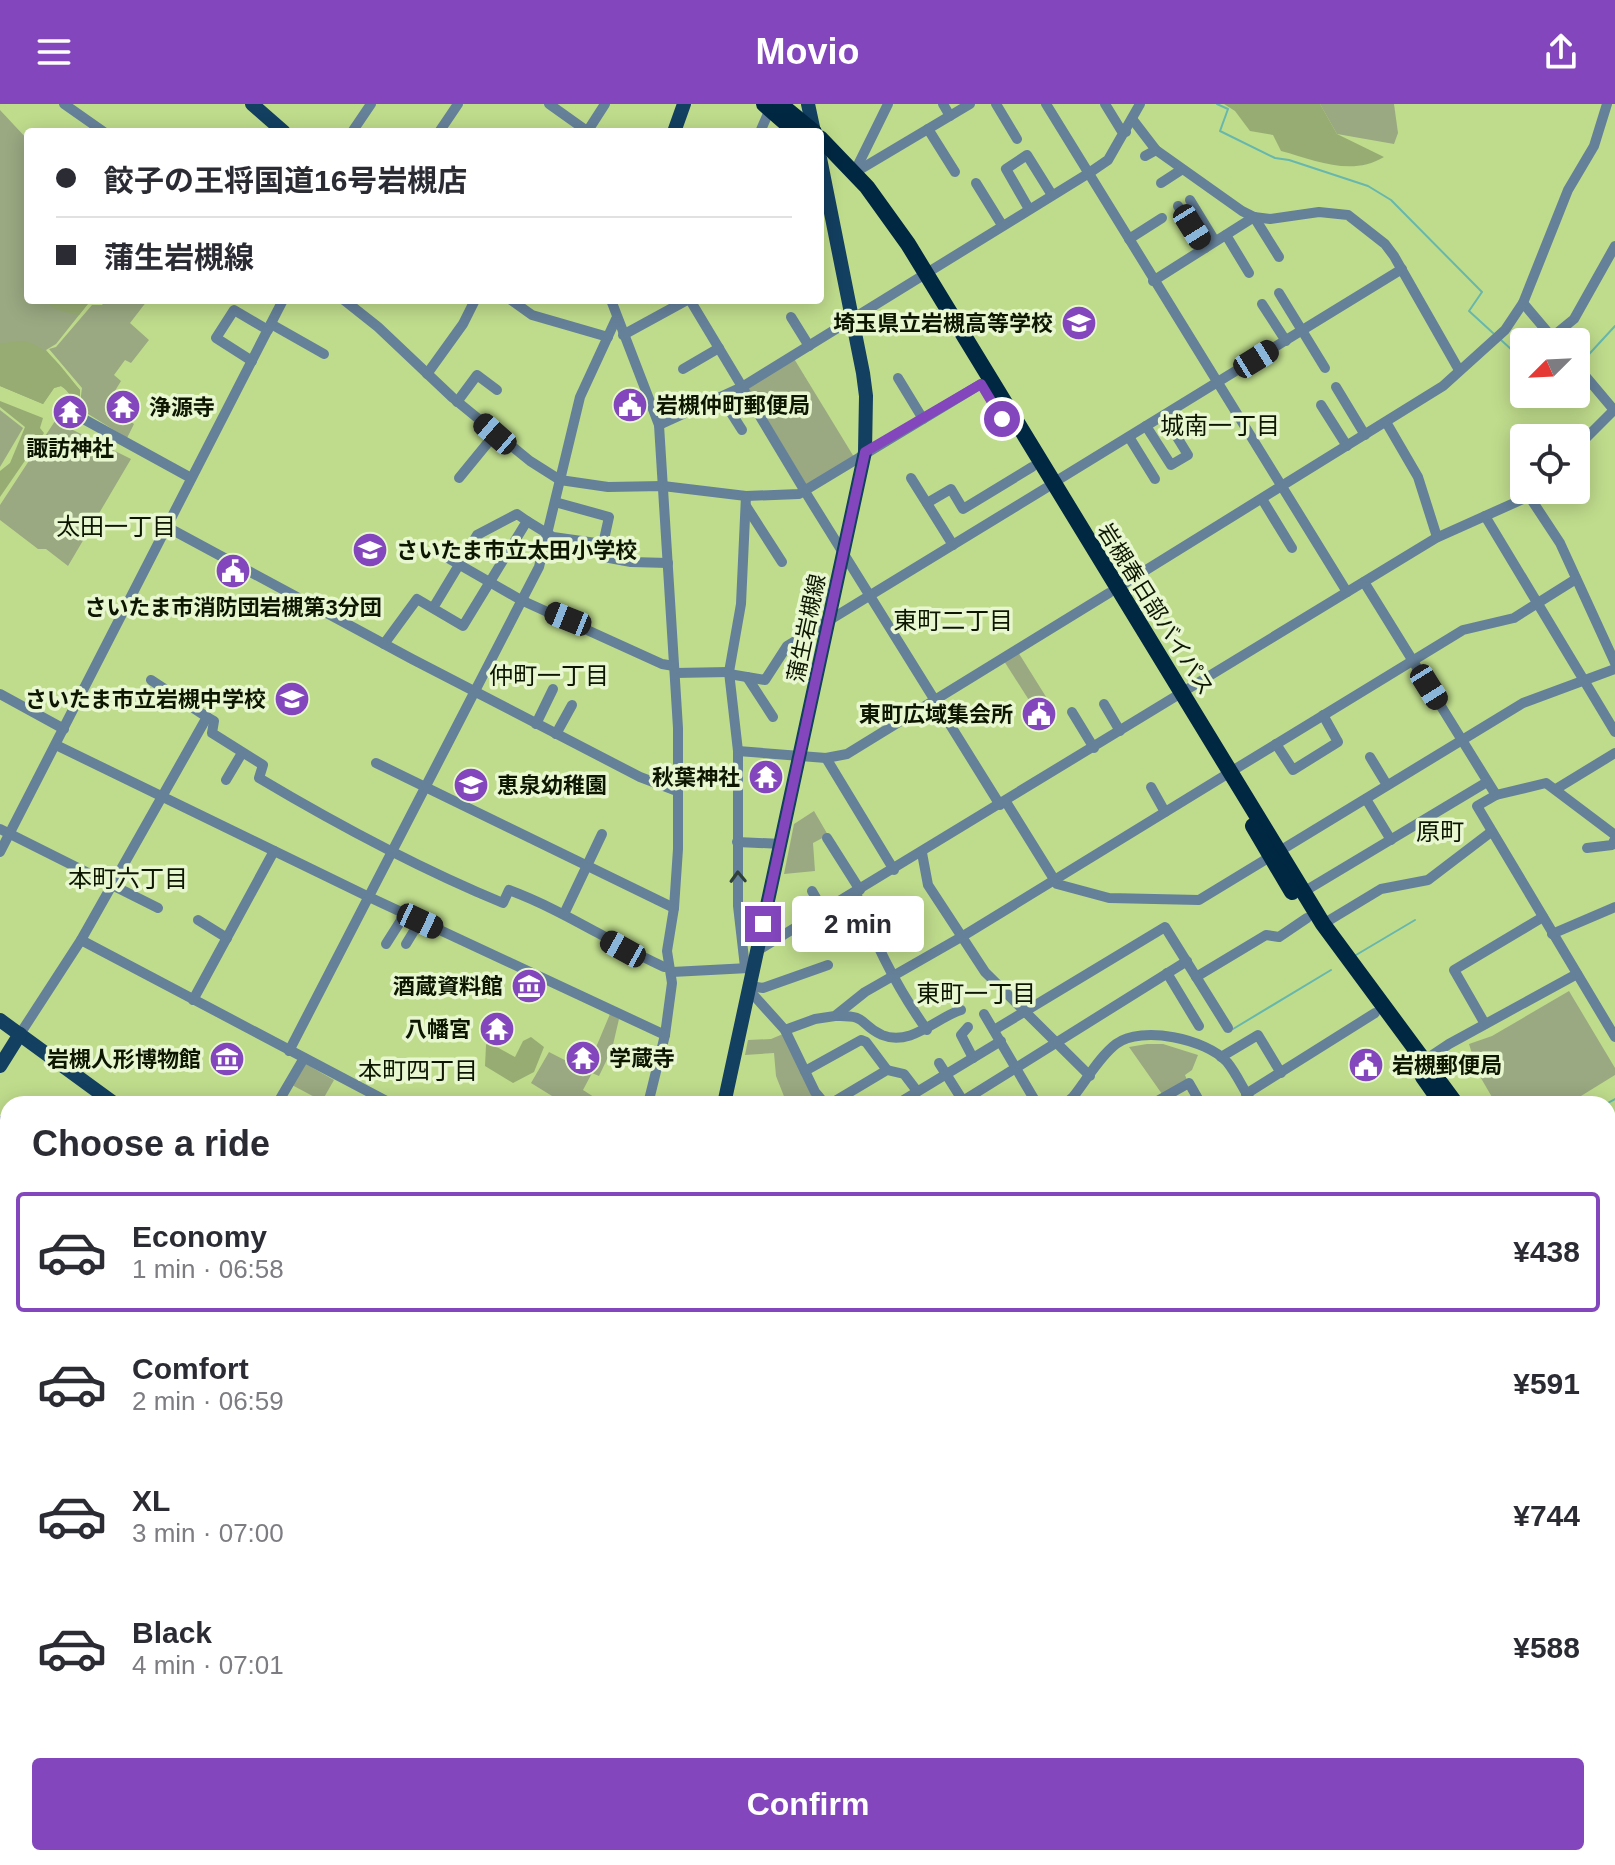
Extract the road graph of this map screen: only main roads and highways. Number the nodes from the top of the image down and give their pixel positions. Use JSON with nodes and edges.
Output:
{"nodes":[{"id":1,"x":252,"y":104,"type":"edge"},
{"id":2,"x":684,"y":104,"type":"edge"},
{"id":3,"x":808,"y":104,"type":"edge"},
{"id":4,"x":771,"y":106,"type":"edge"},
{"id":5,"x":279,"y":128,"type":"edge"},
{"id":6,"x":675,"y":128,"type":"edge"},
{"id":7,"x":792,"y":128,"type":"edge"},
{"id":8,"x":807,"y":128,"type":"edge"},
{"id":9,"x":813,"y":128,"type":"edge"},
{"id":10,"x":824,"y":142,"type":"edge"},
{"id":11,"x":824,"y":160,"type":"edge"},
{"id":12,"x":824,"y":176,"type":"edge"},
{"id":13,"x":921,"y":274,"type":"junction"},
{"id":14,"x":1049,"y":486,"type":"junction"},
{"id":15,"x":1276,"y":855,"type":"junction"},
{"id":16,"x":0,"y":1020,"type":"edge"},
{"id":17,"x":20,"y":1034,"type":"junction"},
{"id":18,"x":1420,"y":1063,"type":"junction"},
{"id":19,"x":0,"y":1066,"type":"edge"},
{"id":20,"x":104,"y":1096,"type":"edge"},
{"id":21,"x":726,"y":1096,"type":"edge"},
{"id":22,"x":1438,"y":1096,"type":"edge"},
{"id":23,"x":1449,"y":1096,"type":"edge"}],
"edges":[{"from":1,"to":5,"type":"main road"},
{"from":2,"to":6,"type":"main road"},
{"from":3,"to":9,"type":"main road"},
{"from":4,"to":7,"type":"highway"},
{"from":4,"to":8,"type":"highway"},
{"from":10,"to":13,"type":"highway","name":"岩槻春日部バイパス"},
{"from":11,"to":13,"type":"highway","name":"岩槻春日部バイパス"},
{"from":12,"to":21,"type":"main road","name":"蒲生岩槻線"},
{"from":13,"to":14,"type":"highway","name":"岩槻春日部バイパス"},
{"from":13,"to":14,"type":"highway","name":"岩槻春日部バイパス"},
{"from":14,"to":15,"type":"highway","name":"岩槻春日部バイパス"},
{"from":15,"to":18,"type":"highway","name":"岩槻春日部バイパス"},
{"from":15,"to":18,"type":"highway","name":"岩槻春日部バイパス"},
{"from":16,"to":17,"type":"main road"},
{"from":17,"to":19,"type":"main road"},
{"from":17,"to":20,"type":"main road"},
{"from":18,"to":22,"type":"highway","name":"岩槻春日部バイパス"},
{"from":18,"to":23,"type":"highway","name":"岩槻春日部バイパス"}]}
